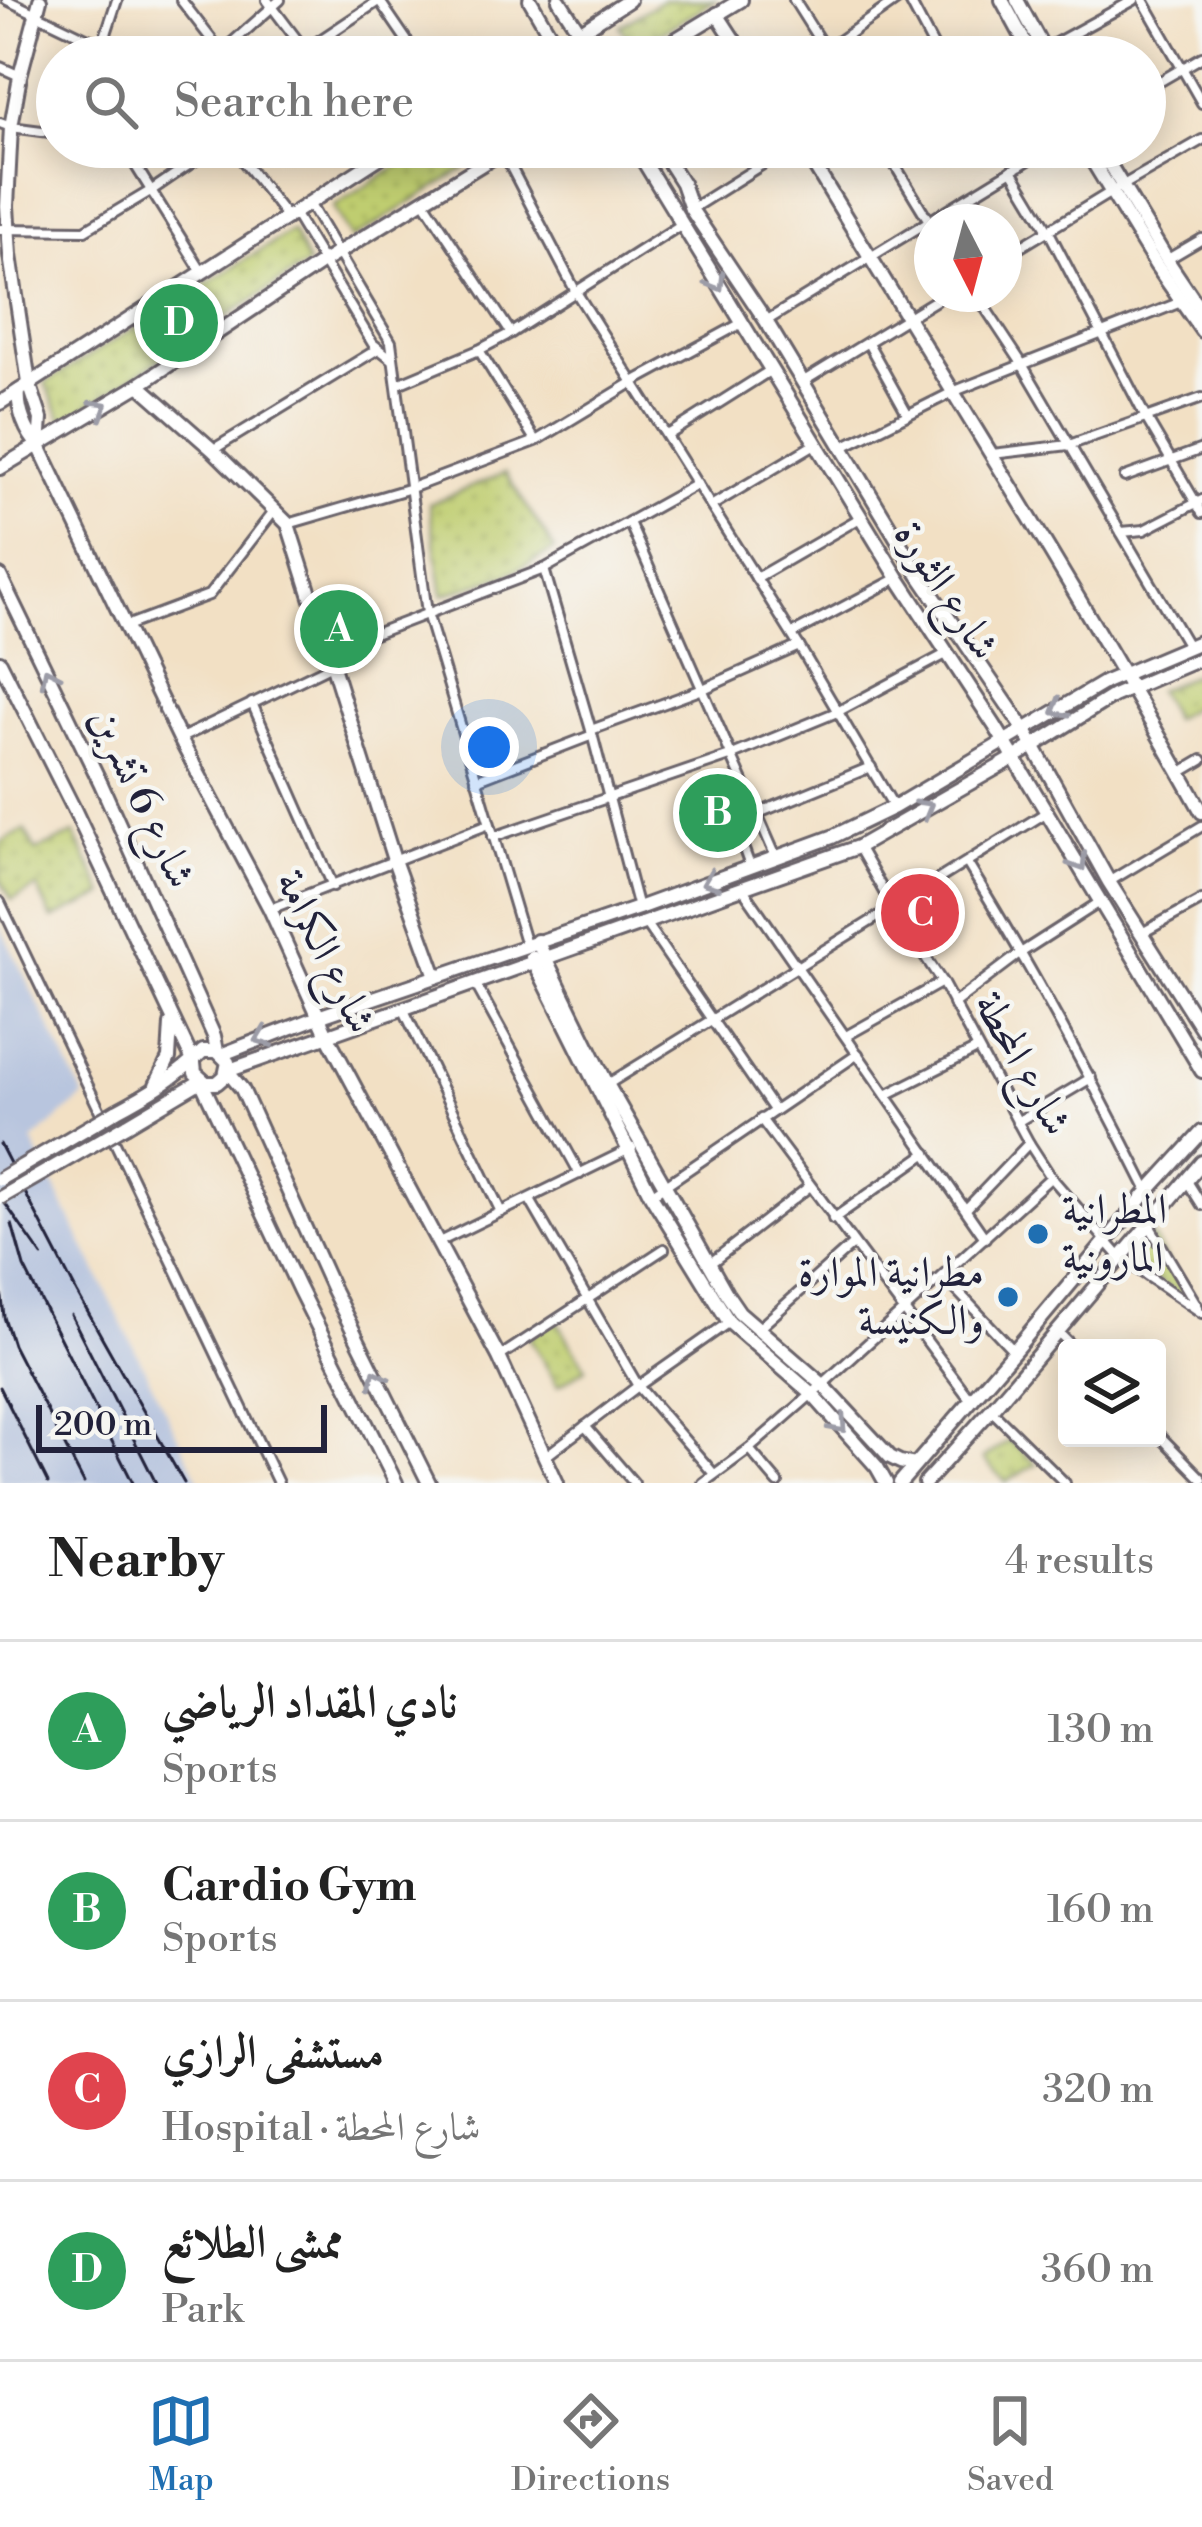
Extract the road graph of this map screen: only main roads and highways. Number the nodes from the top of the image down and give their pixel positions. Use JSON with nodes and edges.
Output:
{"nodes":[{"id":1,"x":530,"y":0,"type":"edge"},
{"id":2,"x":559,"y":0,"type":"edge"},
{"id":3,"x":629,"y":0,"type":"edge"},
{"id":4,"x":741,"y":0,"type":"edge"},
{"id":5,"x":1002,"y":0,"type":"edge"},
{"id":6,"x":1017,"y":0,"type":"edge"},
{"id":7,"x":38,"y":7,"type":"edge"},
{"id":8,"x":717,"y":14,"type":"junction"},
{"id":9,"x":579,"y":31,"type":"junction"},
{"id":10,"x":552,"y":36,"type":"edge"},
{"id":11,"x":574,"y":36,"type":"edge"},
{"id":12,"x":586,"y":36,"type":"edge"},
{"id":13,"x":681,"y":36,"type":"edge"},
{"id":14,"x":731,"y":36,"type":"edge"},
{"id":15,"x":1022,"y":36,"type":"edge"},
{"id":16,"x":1033,"y":36,"type":"edge"},
{"id":17,"x":6,"y":125,"type":"edge"},
{"id":18,"x":356,"y":168,"type":"edge"},
{"id":19,"x":477,"y":168,"type":"edge"},
{"id":20,"x":648,"y":168,"type":"edge"},
{"id":21,"x":672,"y":168,"type":"edge"},
{"id":22,"x":816,"y":168,"type":"edge"},
{"id":23,"x":1100,"y":168,"type":"edge"},
{"id":24,"x":1108,"y":168,"type":"edge"},
{"id":25,"x":1116,"y":189,"type":"junction"},
{"id":26,"x":4,"y":230,"type":"edge"},
{"id":27,"x":1202,"y":312,"type":"edge"},
{"id":28,"x":1202,"y":332,"type":"edge"},
{"id":29,"x":139,"y":385,"type":"junction"},
{"id":30,"x":24,"y":387,"type":"junction"},
{"id":31,"x":0,"y":403,"type":"edge"},
{"id":32,"x":39,"y":446,"type":"junction"},
{"id":33,"x":0,"y":469,"type":"edge"},
{"id":34,"x":0,"y":576,"type":"edge"},
{"id":35,"x":1195,"y":644,"type":"edge"},
{"id":36,"x":1202,"y":658,"type":"edge"},
{"id":37,"x":0,"y":662,"type":"edge"},
{"id":38,"x":1124,"y":673,"type":"junction"},
{"id":39,"x":1132,"y":688,"type":"junction"},
{"id":40,"x":1024,"y":729,"type":"junction"},
{"id":41,"x":1004,"y":740,"type":"junction"},
{"id":42,"x":1034,"y":746,"type":"junction"},
{"id":43,"x":1014,"y":758,"type":"junction"},
{"id":44,"x":1202,"y":812,"type":"edge"},
{"id":45,"x":532,"y":943,"type":"junction"},
{"id":46,"x":540,"y":960,"type":"junction"},
{"id":47,"x":436,"y":976,"type":"junction"},
{"id":48,"x":1197,"y":1011,"type":"edge"},
{"id":49,"x":321,"y":1016,"type":"junction"},
{"id":50,"x":171,"y":1017,"type":"junction"},
{"id":51,"x":1202,"y":1029,"type":"edge"},
{"id":52,"x":328,"y":1035,"type":"junction"},
{"id":53,"x":220,"y":1052,"type":"junction"},
{"id":54,"x":194,"y":1063,"type":"junction"},
{"id":55,"x":227,"y":1071,"type":"junction"},
{"id":56,"x":1202,"y":1071,"type":"edge"},
{"id":57,"x":201,"y":1081,"type":"junction"},
{"id":58,"x":150,"y":1093,"type":"junction"},
{"id":59,"x":1202,"y":1132,"type":"edge"},
{"id":60,"x":635,"y":1147,"type":"junction"},
{"id":61,"x":1202,"y":1162,"type":"edge"},
{"id":62,"x":0,"y":1179,"type":"edge"},
{"id":63,"x":0,"y":1198,"type":"edge"},
{"id":64,"x":817,"y":1389,"type":"junction"},
{"id":65,"x":915,"y":1465,"type":"junction"},
{"id":66,"x":930,"y":1481,"type":"edge"},
{"id":67,"x":396,"y":1483,"type":"edge"},
{"id":68,"x":429,"y":1483,"type":"edge"},
{"id":69,"x":557,"y":1483,"type":"edge"},
{"id":70,"x":886,"y":1483,"type":"edge"},
{"id":71,"x":899,"y":1483,"type":"edge"}],
"edges":[{"from":1,"to":10,"type":"main road"},
{"from":2,"to":9,"type":"main road"},
{"from":3,"to":9,"type":"main road"},
{"from":4,"to":8,"type":"main road"},
{"from":5,"to":15,"type":"main road"},
{"from":6,"to":16,"type":"main road"},
{"from":7,"to":17,"type":"main road","name":"شارع الكرامة"},
{"from":8,"to":13,"type":"main road"},
{"from":8,"to":14,"type":"main road"},
{"from":9,"to":11,"type":"main road"},
{"from":9,"to":12,"type":"main road"},
{"from":17,"to":26,"type":"main road","name":"شارع الكرامة"},
{"from":18,"to":30,"type":"main road"},
{"from":19,"to":29,"type":"main road"},
{"from":20,"to":41,"type":"main road","name":"شارع الثورة","one_way":true},
{"from":21,"to":40,"type":"main road","name":"شارع الثورة"},
{"from":22,"to":38,"type":"main road"},
{"from":23,"to":25,"type":"main road"},
{"from":24,"to":25,"type":"main road"},
{"from":25,"to":27,"type":"main road"},
{"from":25,"to":28,"type":"main road"},
{"from":26,"to":30,"type":"main road","name":"شارع الكرامة"},
{"from":32,"to":29,"type":"main road","one_way":true},
{"from":29,"to":47,"type":"main road"},
{"from":30,"to":31,"type":"main road"},
{"from":30,"to":32,"type":"main road","name":"شارع الكرامة"},
{"from":32,"to":33,"type":"main road"},
{"from":32,"to":49,"type":"main road","name":"شارع الكرامة"},
{"from":53,"to":34,"type":"main road","name":"شارع 6 تشرين","one_way":true},
{"from":35,"to":38,"type":"main road"},
{"from":36,"to":39,"type":"main road"},
{"from":37,"to":50,"type":"main road","name":"شارع 6 تشرين"},
{"from":38,"to":39,"type":"main road"},
{"from":38,"to":40,"type":"main road","one_way":true},
{"from":39,"to":42,"type":"main road"},
{"from":39,"to":44,"type":"main road"},
{"from":40,"to":41,"type":"main road"},
{"from":40,"to":42,"type":"main road","name":"شارع الثورة"},
{"from":41,"to":43,"type":"main road","name":"شارع الثورة"},
{"from":41,"to":45,"type":"main road","one_way":true},
{"from":42,"to":43,"type":"main road"},
{"from":42,"to":48,"type":"main road","name":"شارع الثورة"},
{"from":46,"to":43,"type":"main road","one_way":true},
{"from":43,"to":56,"type":"main road","name":"شارع الثورة","one_way":true},
{"from":45,"to":46,"type":"main road"},
{"from":45,"to":47,"type":"main road"},
{"from":46,"to":52,"type":"main road"},
{"from":46,"to":60,"type":"main road"},
{"from":46,"to":60,"type":"main road"},
{"from":47,"to":49,"type":"main road"},
{"from":48,"to":51,"type":"main road","name":"شارع الثورة"},
{"from":49,"to":52,"type":"main road","name":"شارع الكرامة"},
{"from":49,"to":53,"type":"main road","one_way":true},
{"from":50,"to":54,"type":"main road","name":"شارع 6 تشرين"},
{"from":50,"to":58,"type":"main road"},
{"from":52,"to":55,"type":"main road"},
{"from":52,"to":69,"type":"main road","name":"شارع الكرامة"},
{"from":53,"to":54,"type":"main road"},
{"from":53,"to":55,"type":"main road"},
{"from":54,"to":57,"type":"main road"},
{"from":54,"to":58,"type":"main road"},
{"from":55,"to":57,"type":"main road"},
{"from":68,"to":55,"type":"main road","one_way":true},
{"from":57,"to":63,"type":"main road","bridge":true},
{"from":57,"to":67,"type":"main road"},
{"from":58,"to":62,"type":"main road","bridge":true},
{"from":59,"to":65,"type":"main road"},
{"from":60,"to":64,"type":"main road"},
{"from":60,"to":64,"type":"main road"},
{"from":61,"to":66,"type":"main road"},
{"from":64,"to":65,"type":"main road"},
{"from":64,"to":70,"type":"main road","one_way":true},
{"from":65,"to":71,"type":"main road"}]}
